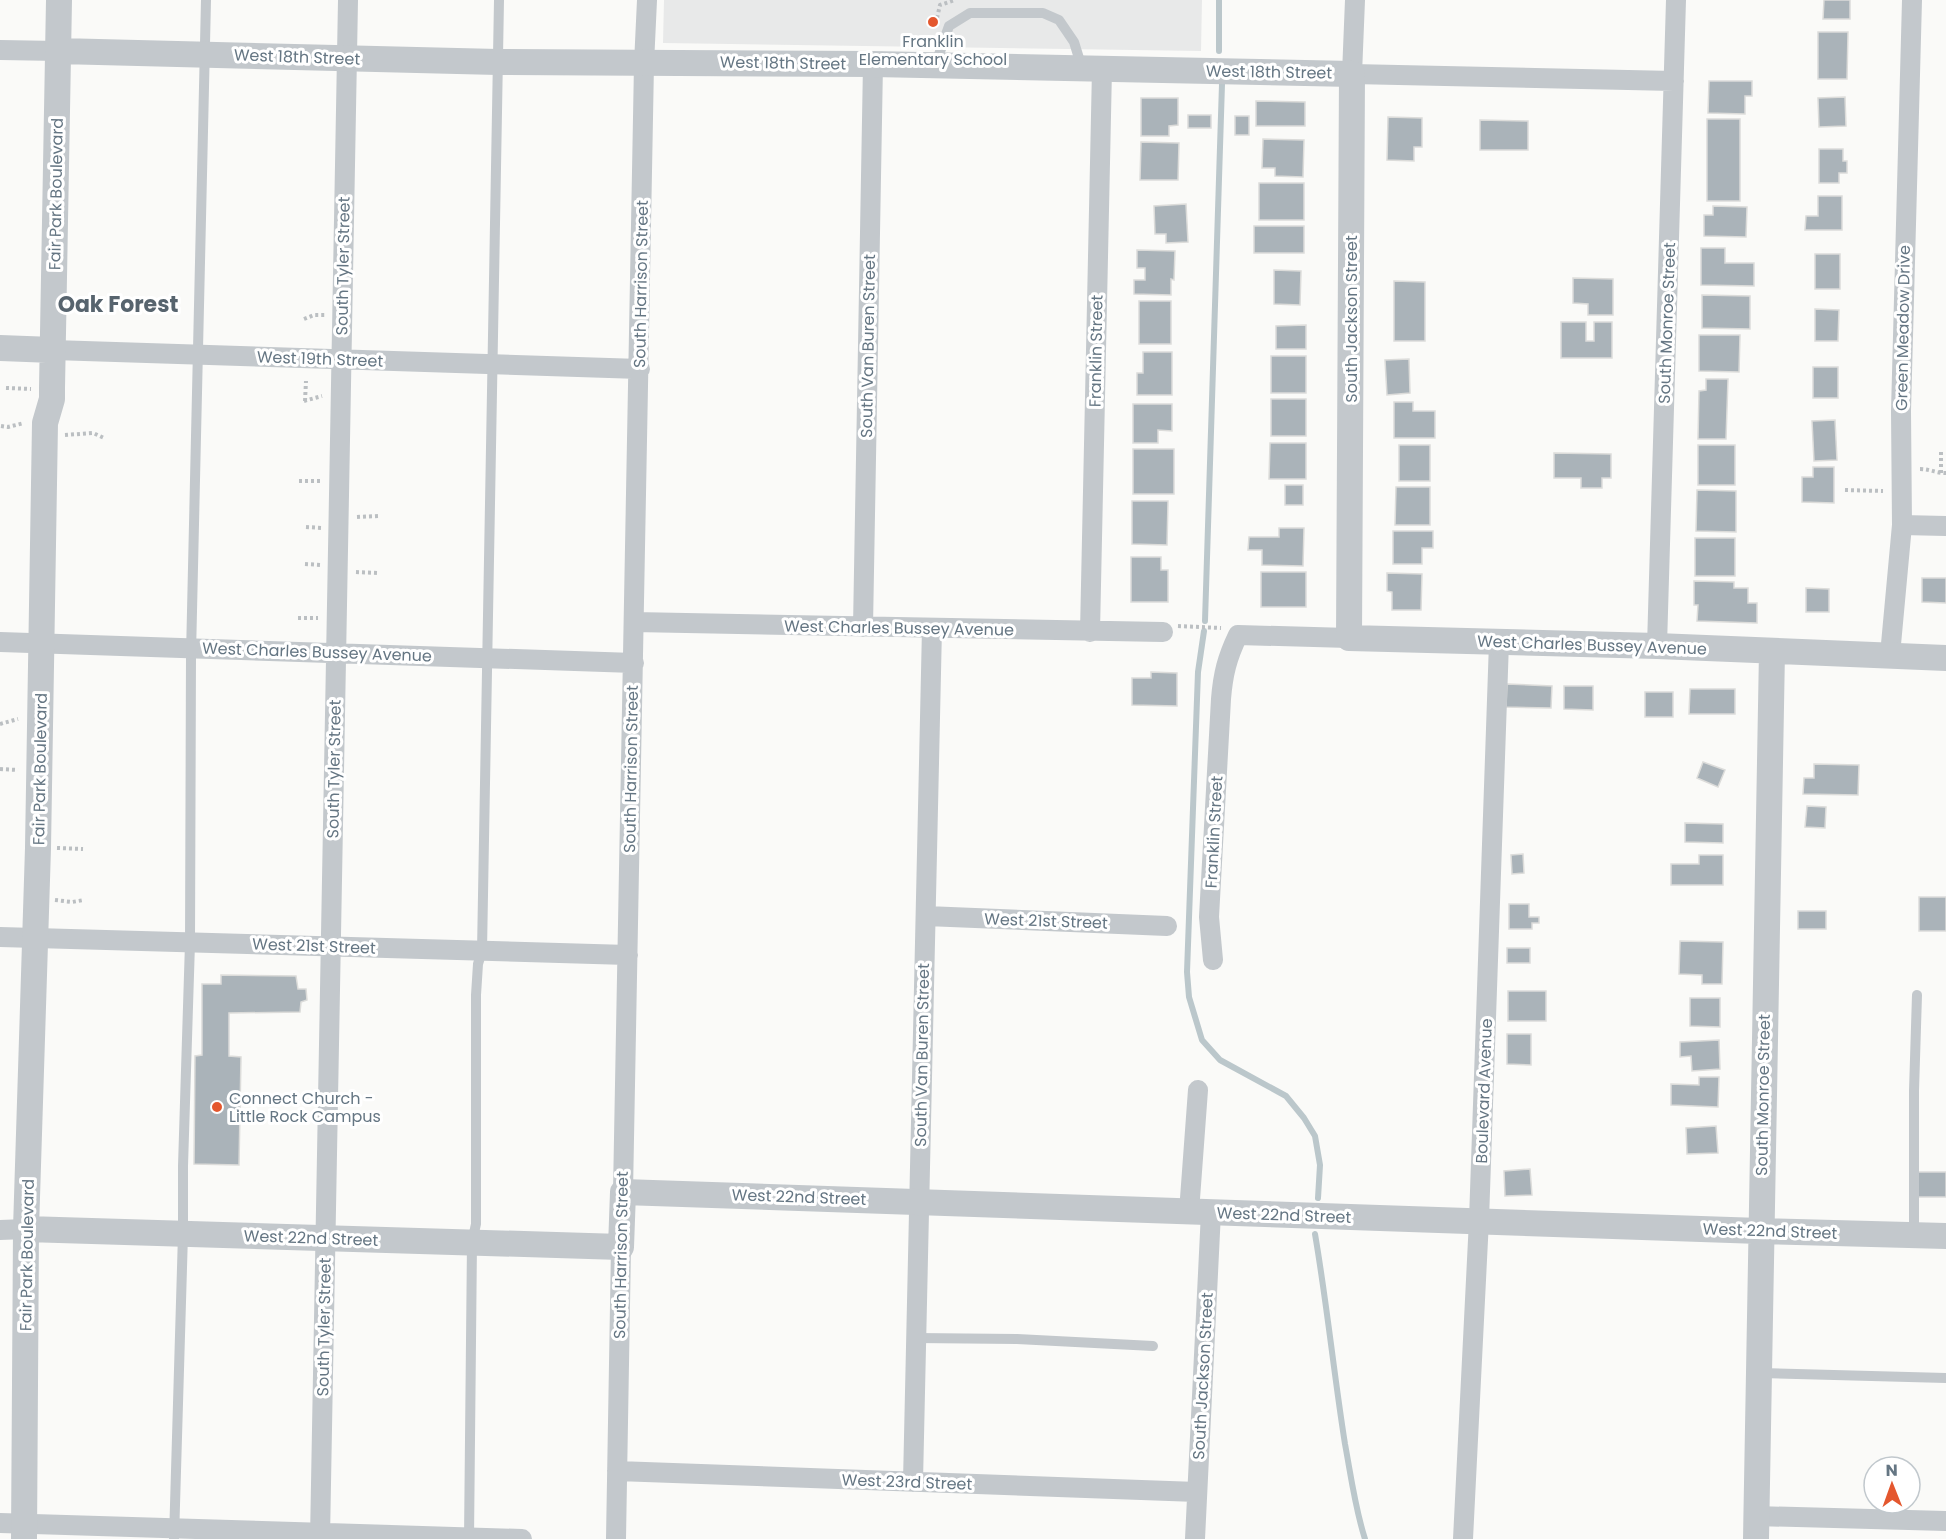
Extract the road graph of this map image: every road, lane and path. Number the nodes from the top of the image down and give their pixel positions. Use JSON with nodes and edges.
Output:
{"nodes":[{"id":1,"x":60,"y":0,"type":"edge"},
{"id":2,"x":206,"y":0,"type":"edge"},
{"id":3,"x":348,"y":0,"type":"edge"},
{"id":4,"x":499,"y":0,"type":"edge"},
{"id":5,"x":647,"y":0,"type":"edge"},
{"id":6,"x":956,"y":0,"type":"edge"},
{"id":7,"x":1355,"y":0,"type":"edge"},
{"id":8,"x":1676,"y":0,"type":"edge"},
{"id":9,"x":1912,"y":0,"type":"edge"},
{"id":10,"x":940,"y":2,"type":"edge"},
{"id":11,"x":935,"y":28,"type":"dead end"},
{"id":12,"x":0,"y":50,"type":"edge"},
{"id":13,"x":59,"y":51,"type":"junction"},
{"id":14,"x":205,"y":55,"type":"junction"},
{"id":15,"x":347,"y":58,"type":"junction"},
{"id":16,"x":498,"y":62,"type":"junction"},
{"id":17,"x":644,"y":64,"type":"junction"},
{"id":18,"x":873,"y":64,"type":"junction"},
{"id":19,"x":935,"y":66,"type":"junction"},
{"id":20,"x":1092,"y":69,"type":"junction"},
{"id":21,"x":1352,"y":74,"type":"junction"},
{"id":22,"x":1674,"y":81,"type":"junction"},
{"id":23,"x":0,"y":348,"type":"edge"},
{"id":24,"x":53,"y":350,"type":"junction"},
{"id":25,"x":198,"y":355,"type":"junction"},
{"id":26,"x":341,"y":359,"type":"junction"},
{"id":27,"x":492,"y":364,"type":"junction"},
{"id":28,"x":640,"y":369,"type":"junction"},
{"id":29,"x":306,"y":381,"type":"dead end"},
{"id":30,"x":305,"y":401,"type":"dead end"},
{"id":31,"x":46,"y":434,"type":"junction"},
{"id":32,"x":104,"y":438,"type":"dead end"},
{"id":33,"x":1941,"y":452,"type":"dead end"},
{"id":34,"x":1901,"y":469,"type":"junction"},
{"id":35,"x":1944,"y":473,"type":"edge"},
{"id":36,"x":1845,"y":490,"type":"dead end"},
{"id":37,"x":1902,"y":491,"type":"junction"},
{"id":38,"x":1902,"y":525,"type":"junction"},
{"id":39,"x":1946,"y":526,"type":"edge"},
{"id":40,"x":634,"y":622,"type":"junction"},
{"id":41,"x":863,"y":627,"type":"junction"},
{"id":42,"x":1194,"y":627,"type":"dead end"},
{"id":43,"x":932,"y":628,"type":"junction"},
{"id":44,"x":1211,"y":628,"type":"dead end"},
{"id":45,"x":1090,"y":632,"type":"junction"},
{"id":46,"x":1163,"y":632,"type":"dead end"},
{"id":47,"x":1238,"y":635,"type":"joint"},
{"id":48,"x":1349,"y":638,"type":"junction"},
{"id":49,"x":0,"y":642,"type":"edge"},
{"id":50,"x":1499,"y":642,"type":"junction"},
{"id":51,"x":42,"y":644,"type":"junction"},
{"id":52,"x":1657,"y":646,"type":"junction"},
{"id":53,"x":193,"y":647,"type":"junction"},
{"id":54,"x":1772,"y":651,"type":"junction"},
{"id":55,"x":336,"y":652,"type":"junction"},
{"id":56,"x":1890,"y":655,"type":"junction"},
{"id":57,"x":486,"y":658,"type":"junction"},
{"id":58,"x":1946,"y":658,"type":"edge"},
{"id":59,"x":634,"y":663,"type":"junction"},
{"id":60,"x":36,"y":900,"type":"junction"},
{"id":61,"x":84,"y":900,"type":"dead end"},
{"id":62,"x":926,"y":916,"type":"junction"},
{"id":63,"x":1167,"y":926,"type":"dead end"},
{"id":64,"x":0,"y":937,"type":"edge"},
{"id":65,"x":36,"y":938,"type":"junction"},
{"id":66,"x":190,"y":943,"type":"junction"},
{"id":67,"x":331,"y":947,"type":"junction"},
{"id":68,"x":482,"y":951,"type":"junction"},
{"id":69,"x":628,"y":955,"type":"junction"},
{"id":70,"x":1213,"y":960,"type":"dead end"},
{"id":71,"x":1917,"y":995,"type":"dead end"},
{"id":72,"x":1198,"y":1090,"type":"dead end"},
{"id":73,"x":623,"y":1192,"type":"junction"},
{"id":74,"x":919,"y":1202,"type":"junction"},
{"id":75,"x":1200,"y":1212,"type":"junction"},
{"id":76,"x":1479,"y":1220,"type":"junction"},
{"id":77,"x":26,"y":1229,"type":"junction"},
{"id":78,"x":0,"y":1230,"type":"edge"},
{"id":79,"x":1760,"y":1231,"type":"junction"},
{"id":80,"x":183,"y":1234,"type":"junction"},
{"id":81,"x":1914,"y":1235,"type":"junction"},
{"id":82,"x":1946,"y":1236,"type":"edge"},
{"id":83,"x":325,"y":1238,"type":"junction"},
{"id":84,"x":472,"y":1242,"type":"junction"},
{"id":85,"x":621,"y":1246,"type":"junction"},
{"id":86,"x":916,"y":1338,"type":"junction"},
{"id":87,"x":1153,"y":1346,"type":"dead end"},
{"id":88,"x":1760,"y":1373,"type":"junction"},
{"id":89,"x":1946,"y":1378,"type":"edge"},
{"id":90,"x":617,"y":1471,"type":"junction"},
{"id":91,"x":913,"y":1482,"type":"junction"},
{"id":92,"x":1197,"y":1492,"type":"junction"},
{"id":93,"x":1946,"y":1521,"type":"edge"},
{"id":94,"x":1756,"y":1527,"type":"edge"},
{"id":95,"x":16,"y":1529,"type":"edge"},
{"id":96,"x":175,"y":1533,"type":"edge"},
{"id":97,"x":320,"y":1536,"type":"edge"},
{"id":98,"x":469,"y":1538,"type":"edge"},
{"id":99,"x":522,"y":1539,"type":"edge"},
{"id":100,"x":616,"y":1539,"type":"edge"},
{"id":101,"x":1195,"y":1539,"type":"edge"},
{"id":102,"x":1463,"y":1539,"type":"edge"}],
"edges":[{"from":1,"to":13,"type":"street","name":"Fair Park Boulevard"},
{"from":2,"to":14,"type":"lane"},
{"from":3,"to":15,"type":"street","name":"South Tyler Street"},
{"from":4,"to":16,"type":"lane"},
{"from":5,"to":17,"type":"street","name":"South Harrison Street"},
{"from":6,"to":10,"type":"path"},
{"from":7,"to":21,"type":"street","name":"South Jackson Street"},
{"from":8,"to":22,"type":"street","name":"South Monroe Street"},
{"from":9,"to":34,"type":"street","name":"Green Meadow Drive"},
{"from":10,"to":11,"type":"path"},
{"from":12,"to":13,"type":"street","name":"West 18th Street"},
{"from":13,"to":14,"type":"street","name":"West 18th Street"},
{"from":13,"to":24,"type":"street","name":"Fair Park Boulevard"},
{"from":14,"to":15,"type":"street","name":"West 18th Street"},
{"from":14,"to":25,"type":"lane"},
{"from":15,"to":16,"type":"street","name":"West 18th Street"},
{"from":15,"to":26,"type":"street","name":"South Tyler Street"},
{"from":16,"to":17,"type":"street","name":"West 18th Street"},
{"from":16,"to":27,"type":"lane"},
{"from":17,"to":18,"type":"street","name":"West 18th Street"},
{"from":17,"to":28,"type":"street","name":"South Harrison Street"},
{"from":18,"to":19,"type":"street","name":"West 18th Street"},
{"from":18,"to":41,"type":"street","name":"South Van Buren Street"},
{"from":19,"to":20,"type":"street","name":"West 18th Street"},
{"from":19,"to":20,"type":"lane"},
{"from":20,"to":21,"type":"street","name":"West 18th Street"},
{"from":20,"to":45,"type":"street","name":"Franklin Street"},
{"from":21,"to":22,"type":"street","name":"West 18th Street"},
{"from":21,"to":48,"type":"street","name":"South Jackson Street"},
{"from":22,"to":52,"type":"street","name":"South Monroe Street"},
{"from":23,"to":24,"type":"street","name":"West 19th Street"},
{"from":24,"to":25,"type":"street","name":"West 19th Street"},
{"from":24,"to":31,"type":"street","name":"Fair Park Boulevard"},
{"from":25,"to":26,"type":"street","name":"West 19th Street"},
{"from":25,"to":53,"type":"lane"},
{"from":26,"to":27,"type":"street","name":"West 19th Street"},
{"from":26,"to":55,"type":"street","name":"South Tyler Street"},
{"from":27,"to":28,"type":"street","name":"West 19th Street"},
{"from":27,"to":57,"type":"lane"},
{"from":28,"to":40,"type":"street","name":"South Harrison Street"},
{"from":29,"to":30,"type":"path"},
{"from":31,"to":32,"type":"path"},
{"from":31,"to":51,"type":"street","name":"Fair Park Boulevard"},
{"from":33,"to":35,"type":"path"},
{"from":34,"to":35,"type":"path"},
{"from":34,"to":37,"type":"street","name":"Green Meadow Drive"},
{"from":36,"to":37,"type":"path"},
{"from":37,"to":38,"type":"street","name":"Green Meadow Drive"},
{"from":38,"to":39,"type":"street"},
{"from":38,"to":56,"type":"street","name":"Green Meadow Drive"},
{"from":40,"to":41,"type":"street","name":"West Charles Bussey Avenue"},
{"from":40,"to":59,"type":"street","name":"South Harrison Street"},
{"from":41,"to":43,"type":"street","name":"West Charles Bussey Avenue"},
{"from":42,"to":44,"type":"path"},
{"from":43,"to":45,"type":"street","name":"West Charles Bussey Avenue"},
{"from":43,"to":62,"type":"street","name":"South Van Buren Street"},
{"from":45,"to":46,"type":"street","name":"West Charles Bussey Avenue"},
{"from":47,"to":48,"type":"street","name":"West Charles Bussey Avenue"},
{"from":47,"to":70,"type":"street","name":"Franklin Street"},
{"from":48,"to":50,"type":"street","name":"West Charles Bussey Avenue"},
{"from":49,"to":51,"type":"street","name":"West Charles Bussey Avenue"},
{"from":50,"to":52,"type":"street","name":"West Charles Bussey Avenue"},
{"from":50,"to":76,"type":"street","name":"Boulevard Avenue"},
{"from":51,"to":53,"type":"street","name":"West Charles Bussey Avenue"},
{"from":51,"to":60,"type":"street","name":"Fair Park Boulevard"},
{"from":52,"to":54,"type":"street","name":"West Charles Bussey Avenue"},
{"from":53,"to":55,"type":"street","name":"West Charles Bussey Avenue"},
{"from":53,"to":66,"type":"lane"},
{"from":54,"to":56,"type":"street","name":"West Charles Bussey Avenue"},
{"from":54,"to":79,"type":"street","name":"South Monroe Street"},
{"from":55,"to":57,"type":"street","name":"West Charles Bussey Avenue"},
{"from":55,"to":67,"type":"street","name":"South Tyler Street"},
{"from":56,"to":58,"type":"street","name":"West Charles Bussey Avenue"},
{"from":57,"to":59,"type":"street","name":"West Charles Bussey Avenue"},
{"from":57,"to":68,"type":"lane"},
{"from":59,"to":69,"type":"street","name":"South Harrison Street"},
{"from":60,"to":61,"type":"path"},
{"from":60,"to":65,"type":"street","name":"Fair Park Boulevard"},
{"from":62,"to":63,"type":"street","name":"West 21st Street"},
{"from":62,"to":74,"type":"street","name":"South Van Buren Street"},
{"from":64,"to":65,"type":"street","name":"West 21st Street"},
{"from":65,"to":66,"type":"street","name":"West 21st Street"},
{"from":65,"to":77,"type":"street","name":"Fair Park Boulevard"},
{"from":66,"to":67,"type":"street","name":"West 21st Street"},
{"from":66,"to":80,"type":"lane"},
{"from":67,"to":68,"type":"street","name":"West 21st Street"},
{"from":67,"to":83,"type":"street","name":"South Tyler Street"},
{"from":68,"to":69,"type":"street","name":"West 21st Street"},
{"from":68,"to":84,"type":"lane"},
{"from":69,"to":73,"type":"street","name":"South Harrison Street"},
{"from":71,"to":81,"type":"lane"},
{"from":72,"to":75,"type":"street","name":"South Jackson Street"},
{"from":73,"to":74,"type":"street","name":"West 22nd Street"},
{"from":73,"to":85,"type":"street","name":"South Harrison Street"},
{"from":74,"to":75,"type":"street","name":"West 22nd Street"},
{"from":74,"to":86,"type":"street","name":"South Van Buren Street"},
{"from":75,"to":76,"type":"street","name":"West 22nd Street"},
{"from":75,"to":92,"type":"street","name":"South Jackson Street"},
{"from":76,"to":79,"type":"street","name":"West 22nd Street"},
{"from":76,"to":102,"type":"street","name":"Boulevard Avenue"},
{"from":77,"to":78,"type":"street","name":"West 22nd Street"},
{"from":77,"to":80,"type":"street","name":"West 22nd Street"},
{"from":77,"to":95,"type":"street","name":"Fair Park Boulevard"},
{"from":79,"to":81,"type":"street","name":"West 22nd Street"},
{"from":79,"to":88,"type":"street","name":"South Monroe Street"},
{"from":80,"to":83,"type":"street","name":"West 22nd Street"},
{"from":80,"to":96,"type":"lane"},
{"from":81,"to":82,"type":"street","name":"West 22nd Street"},
{"from":83,"to":84,"type":"street","name":"West 22nd Street"},
{"from":83,"to":97,"type":"street","name":"South Tyler Street"},
{"from":84,"to":85,"type":"street","name":"West 22nd Street"},
{"from":84,"to":98,"type":"lane"},
{"from":85,"to":90,"type":"street","name":"South Harrison Street"},
{"from":86,"to":87,"type":"lane"},
{"from":86,"to":91,"type":"street","name":"South Van Buren Street"},
{"from":88,"to":89,"type":"lane"},
{"from":88,"to":94,"type":"street","name":"South Monroe Street"},
{"from":90,"to":91,"type":"street","name":"West 23rd Street"},
{"from":90,"to":100,"type":"street","name":"South Harrison Street"},
{"from":91,"to":92,"type":"street","name":"West 23rd Street"},
{"from":92,"to":101,"type":"street","name":"South Jackson Street"},
{"from":93,"to":94,"type":"street"},
{"from":95,"to":96,"type":"street"},
{"from":96,"to":97,"type":"street"},
{"from":97,"to":98,"type":"street"},
{"from":98,"to":99,"type":"street"}]}
